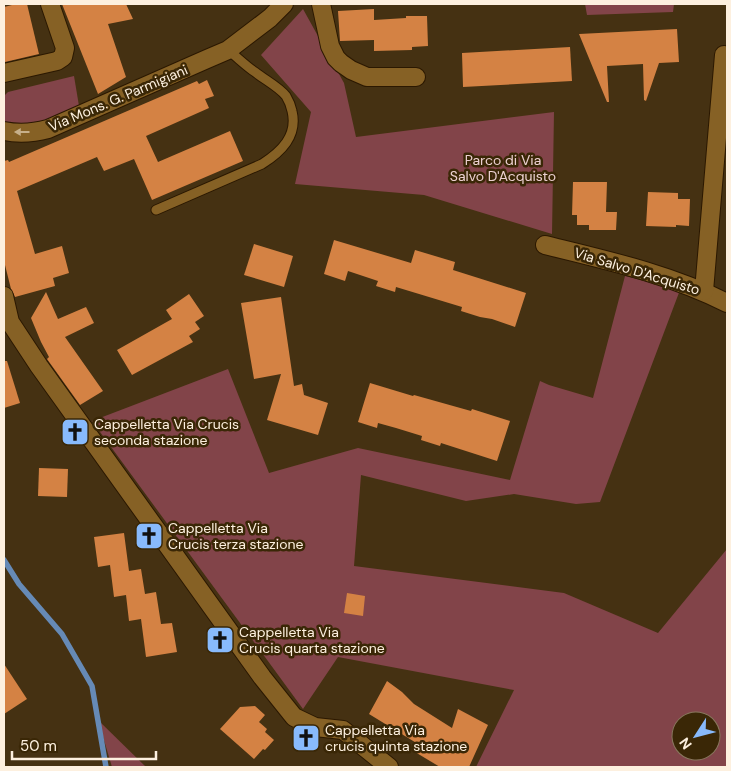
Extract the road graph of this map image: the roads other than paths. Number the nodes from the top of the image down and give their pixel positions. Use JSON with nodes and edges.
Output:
{"nodes":[{"id":1,"x":50,"y":4,"type":"edge"},
{"id":2,"x":284,"y":4,"type":"edge"},
{"id":3,"x":320,"y":6,"type":"edge"},
{"id":4,"x":228,"y":50,"type":"junction"},
{"id":5,"x":724,"y":55,"type":"dead end"},
{"id":6,"x":4,"y":73,"type":"edge"},
{"id":7,"x":416,"y":77,"type":"dead end"},
{"id":8,"x":4,"y":130,"type":"edge"},
{"id":9,"x":156,"y":210,"type":"dead end"},
{"id":10,"x":544,"y":245,"type":"dead end"},
{"id":11,"x":704,"y":291,"type":"junction"},
{"id":12,"x":4,"y":296,"type":"edge"},
{"id":13,"x":727,"y":303,"type":"edge"},
{"id":14,"x":389,"y":767,"type":"edge"}],
"edges":[{"from":1,"to":6,"type":"street"},
{"from":2,"to":4,"type":"street","name":"Via Mons. G. Parmigiani"},
{"from":3,"to":7,"type":"street"},
{"from":4,"to":8,"type":"street","name":"Via Mons. G. Parmigiani","one_way":true},
{"from":4,"to":9,"type":"lane"},
{"from":5,"to":11,"type":"street"},
{"from":10,"to":11,"type":"street","name":"Via Salvo D'Acquisto"},
{"from":11,"to":13,"type":"street","name":"Via Salvo D'Acquisto"},
{"from":12,"to":14,"type":"street"}]}
